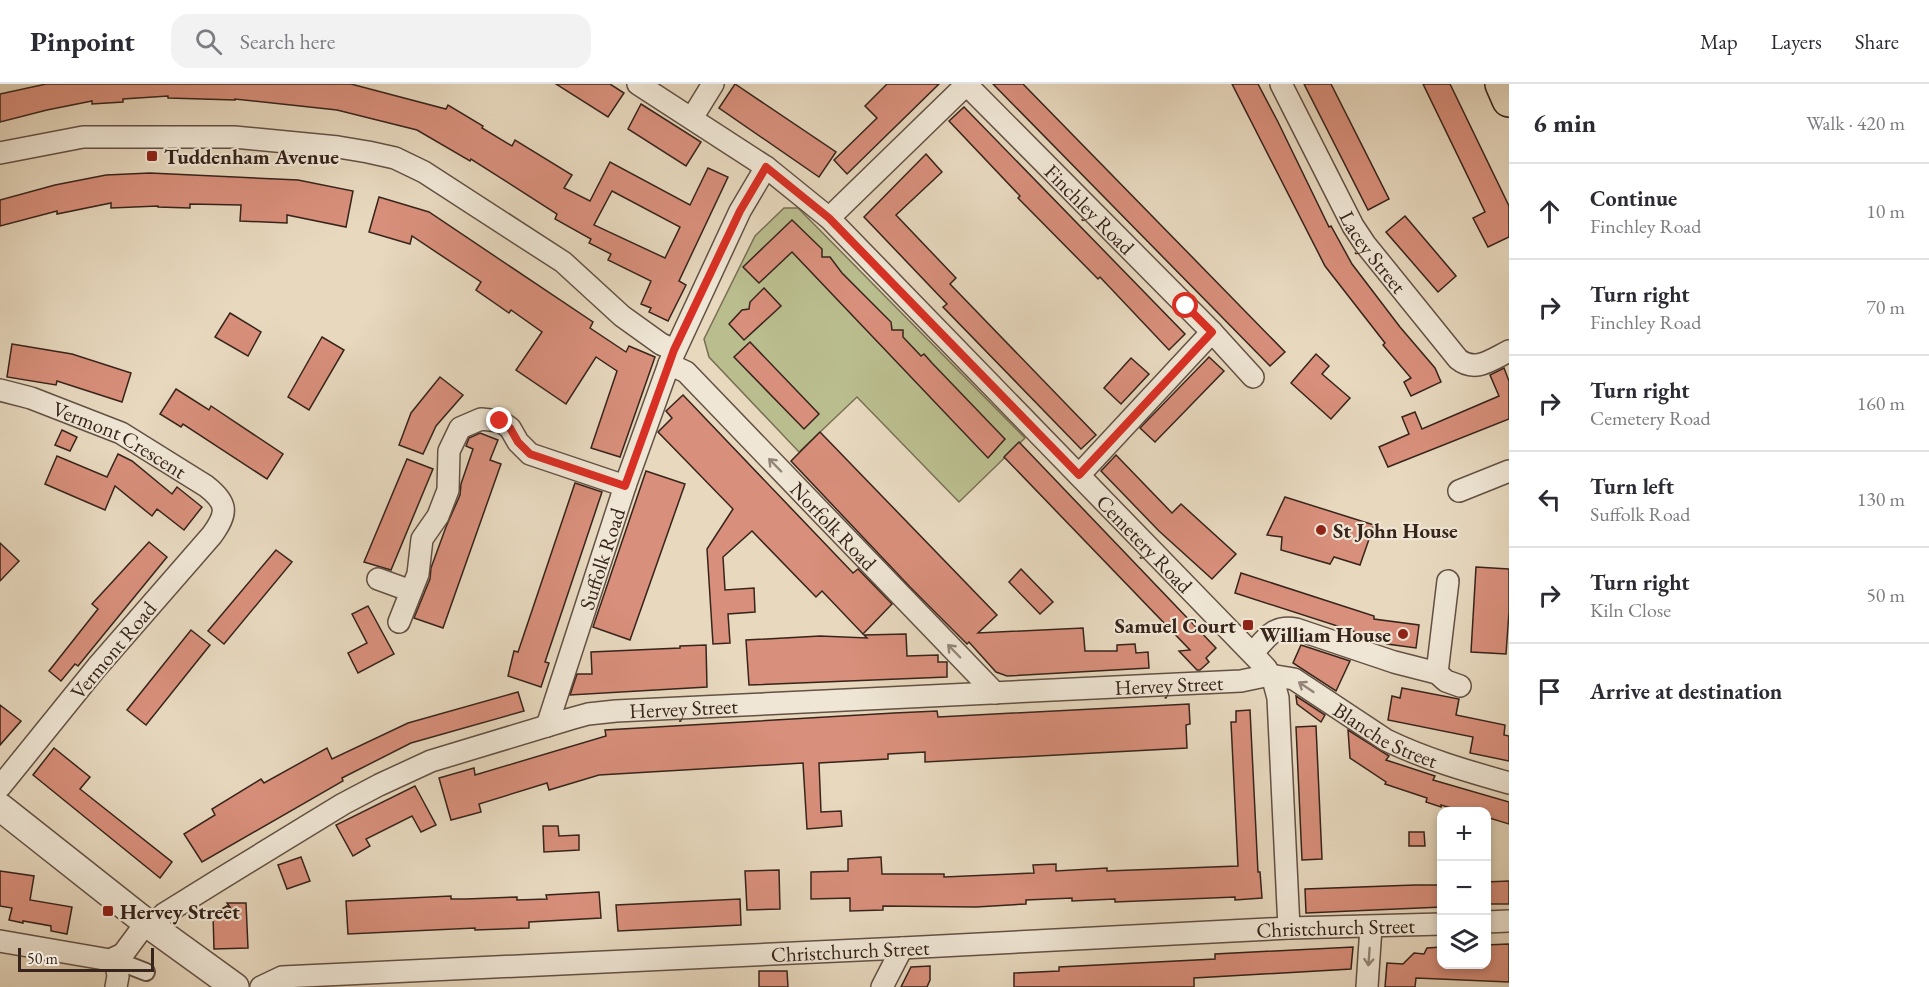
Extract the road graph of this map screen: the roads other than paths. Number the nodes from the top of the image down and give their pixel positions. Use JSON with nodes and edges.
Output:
{"nodes":[{"id":1,"x":638,"y":84,"type":"edge"},
{"id":2,"x":713,"y":84,"type":"edge"},
{"id":3,"x":966,"y":84,"type":"edge"},
{"id":4,"x":1281,"y":84,"type":"edge"},
{"id":5,"x":1502,"y":84,"type":"edge"},
{"id":6,"x":1509,"y":100,"type":"edge"},
{"id":7,"x":692,"y":118,"type":"junction"},
{"id":8,"x":0,"y":153,"type":"edge"},
{"id":9,"x":766,"y":167,"type":"junction"},
{"id":10,"x":829,"y":218,"type":"junction"},
{"id":11,"x":1212,"y":332,"type":"junction"},
{"id":12,"x":1509,"y":351,"type":"edge"},
{"id":13,"x":671,"y":357,"type":"junction"},
{"id":14,"x":1253,"y":377,"type":"dead end"},
{"id":15,"x":0,"y":390,"type":"edge"},
{"id":16,"x":1509,"y":471,"type":"edge"},
{"id":17,"x":1079,"y":475,"type":"junction"},
{"id":18,"x":625,"y":486,"type":"junction"},
{"id":19,"x":1459,"y":490,"type":"dead end"},
{"id":20,"x":224,"y":512,"type":"joint"},
{"id":21,"x":378,"y":579,"type":"dead end"},
{"id":22,"x":1448,"y":581,"type":"dead end"},
{"id":23,"x":411,"y":591,"type":"junction"},
{"id":24,"x":399,"y":622,"type":"dead end"},
{"id":25,"x":1253,"y":653,"type":"junction"},
{"id":26,"x":1437,"y":673,"type":"junction"},
{"id":27,"x":1270,"y":675,"type":"junction"},
{"id":28,"x":1460,"y":686,"type":"dead end"},
{"id":29,"x":994,"y":693,"type":"junction"},
{"id":30,"x":547,"y":726,"type":"junction"},
{"id":31,"x":1509,"y":783,"type":"edge"},
{"id":32,"x":0,"y":787,"type":"edge"},
{"id":33,"x":0,"y":807,"type":"edge"},
{"id":34,"x":1509,"y":921,"type":"edge"},
{"id":35,"x":1491,"y":922,"type":"edge"},
{"id":36,"x":1437,"y":924,"type":"edge"},
{"id":37,"x":148,"y":925,"type":"junction"},
{"id":38,"x":1371,"y":927,"type":"junction"},
{"id":39,"x":1289,"y":928,"type":"junction"},
{"id":40,"x":0,"y":941,"type":"edge"},
{"id":41,"x":902,"y":948,"type":"junction"},
{"id":42,"x":122,"y":962,"type":"junction"},
{"id":43,"x":146,"y":972,"type":"dead end"},
{"id":44,"x":116,"y":987,"type":"edge"},
{"id":45,"x":235,"y":987,"type":"edge"},
{"id":46,"x":261,"y":987,"type":"edge"},
{"id":47,"x":882,"y":987,"type":"edge"},
{"id":48,"x":1367,"y":987,"type":"edge"}],
"edges":[{"from":1,"to":7,"type":"street","name":"Cemetery Road"},
{"from":2,"to":7,"type":"street"},
{"from":3,"to":10,"type":"street","name":"Finchley Road"},
{"from":3,"to":11,"type":"street","name":"Finchley Road"},
{"from":4,"to":12,"type":"street","name":"Lacey Street"},
{"from":5,"to":6,"type":"main road"},
{"from":7,"to":9,"type":"street","name":"Cemetery Road"},
{"from":8,"to":13,"type":"street"},
{"from":9,"to":10,"type":"street","name":"Cemetery Road"},
{"from":9,"to":13,"type":"street","name":"Suffolk Road"},
{"from":10,"to":17,"type":"street","name":"Cemetery Road"},
{"from":11,"to":14,"type":"street","name":"Finchley Road"},
{"from":11,"to":17,"type":"street"},
{"from":13,"to":18,"type":"street","name":"Suffolk Road"},
{"from":29,"to":13,"type":"street","name":"Norfolk Road","one_way":true},
{"from":15,"to":20,"type":"street","name":"Vermont Crescent"},
{"from":16,"to":19,"type":"street"},
{"from":17,"to":25,"type":"street","name":"Cemetery Road"},
{"from":18,"to":23,"type":"street"},
{"from":18,"to":30,"type":"street","name":"Suffolk Road"},
{"from":20,"to":32,"type":"street","name":"Vermont Road"},
{"from":21,"to":23,"type":"street"},
{"from":22,"to":26,"type":"street"},
{"from":23,"to":24,"type":"street"},
{"from":25,"to":26,"type":"street"},
{"from":25,"to":27,"type":"street","name":"Cemetery Road"},
{"from":26,"to":28,"type":"street"},
{"from":27,"to":29,"type":"street","name":"Hervey Street"},
{"from":31,"to":27,"type":"street","name":"Blanche Street","one_way":true},
{"from":27,"to":39,"type":"street","name":"Cemetery Road"},
{"from":29,"to":30,"type":"street","name":"Hervey Street"},
{"from":30,"to":37,"type":"street","name":"Hervey Street"},
{"from":33,"to":37,"type":"street"},
{"from":34,"to":35,"type":"street"},
{"from":36,"to":38,"type":"street","name":"Christchurch Street"},
{"from":37,"to":42,"type":"street","name":"Hervey Street"},
{"from":37,"to":45,"type":"street"},
{"from":38,"to":39,"type":"street","name":"Christchurch Street"},
{"from":38,"to":48,"type":"street","one_way":true},
{"from":39,"to":41,"type":"street","name":"Christchurch Street"},
{"from":40,"to":42,"type":"street"},
{"from":41,"to":46,"type":"street","name":"Christchurch Street"},
{"from":41,"to":47,"type":"street"},
{"from":42,"to":43,"type":"street"},
{"from":42,"to":44,"type":"street"}]}
